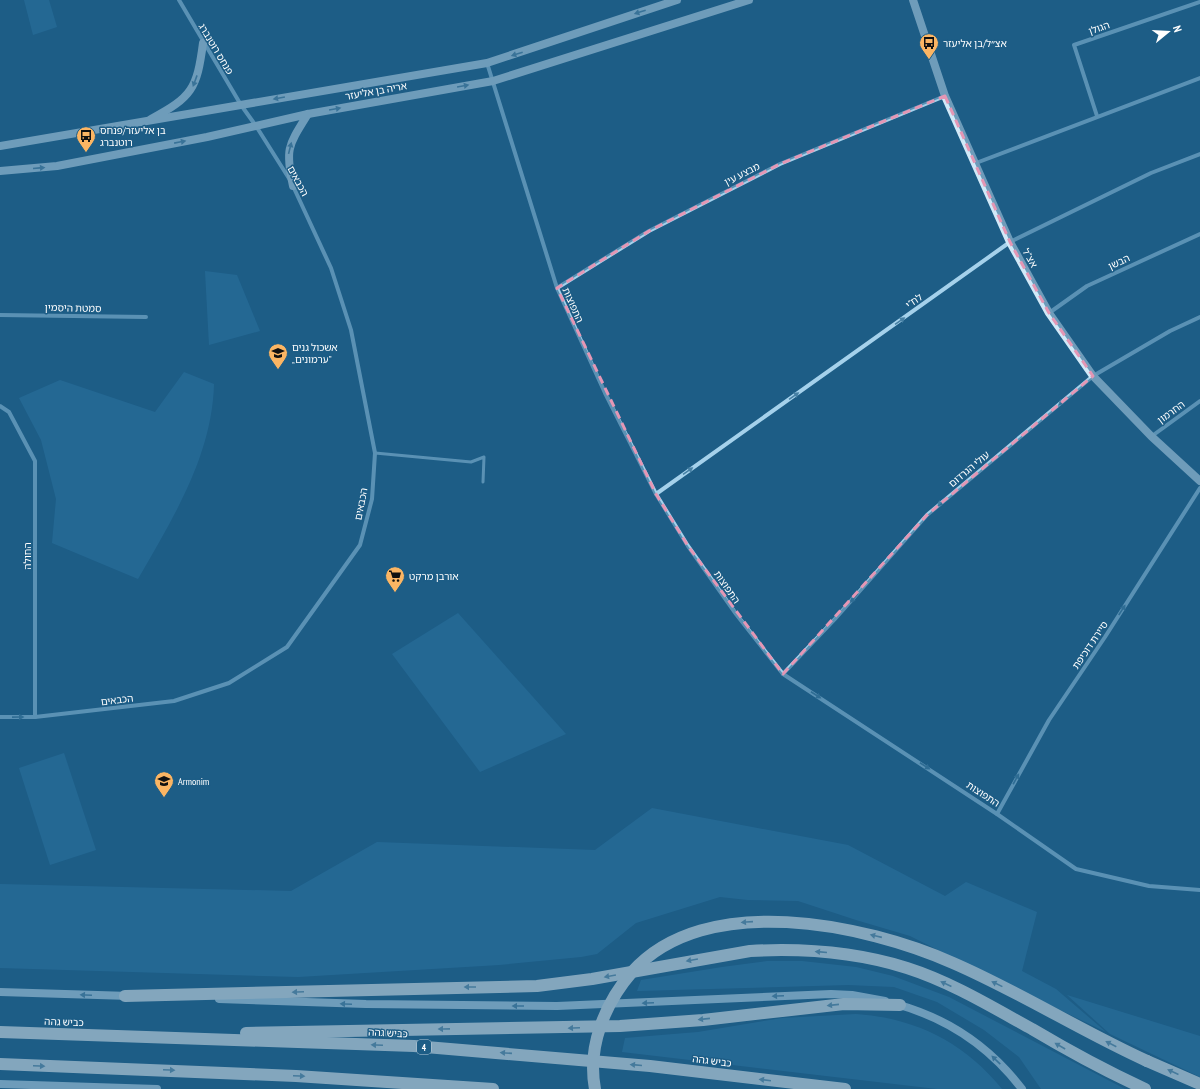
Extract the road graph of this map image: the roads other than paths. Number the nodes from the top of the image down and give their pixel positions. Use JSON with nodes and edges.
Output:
{"nodes":[{"id":1,"x":179,"y":0,"type":"edge"},
{"id":2,"x":677,"y":0,"type":"edge"},
{"id":3,"x":749,"y":0,"type":"edge"},
{"id":4,"x":913,"y":0,"type":"edge"},
{"id":5,"x":1200,"y":2,"type":"edge"},
{"id":6,"x":203,"y":43,"type":"junction"},
{"id":7,"x":487,"y":63,"type":"junction"},
{"id":8,"x":1200,"y":78,"type":"edge"},
{"id":9,"x":493,"y":81,"type":"junction"},
{"id":10,"x":945,"y":96,"type":"junction"},
{"id":11,"x":241,"y":105,"type":"junction"},
{"id":12,"x":308,"y":114,"type":"junction"},
{"id":13,"x":1097,"y":116,"type":"junction"},
{"id":14,"x":146,"y":122,"type":"junction"},
{"id":15,"x":256,"y":126,"type":"junction"},
{"id":16,"x":0,"y":146,"type":"edge"},
{"id":17,"x":1200,"y":154,"type":"edge"},
{"id":18,"x":976,"y":163,"type":"junction"},
{"id":19,"x":0,"y":171,"type":"edge"},
{"id":20,"x":293,"y":186,"type":"junction"},
{"id":21,"x":1200,"y":234,"type":"edge"},
{"id":22,"x":1010,"y":242,"type":"junction"},
{"id":23,"x":557,"y":288,"type":"junction"},
{"id":24,"x":1049,"y":314,"type":"junction"},
{"id":25,"x":0,"y":315,"type":"edge"},
{"id":26,"x":146,"y":317,"type":"dead end"},
{"id":27,"x":1200,"y":317,"type":"edge"},
{"id":28,"x":1093,"y":376,"type":"junction"},
{"id":29,"x":1200,"y":400,"type":"edge"},
{"id":30,"x":0,"y":406,"type":"edge"},
{"id":31,"x":1151,"y":436,"type":"junction"},
{"id":32,"x":375,"y":453,"type":"junction"},
{"id":33,"x":1200,"y":481,"type":"edge"},
{"id":34,"x":483,"y":482,"type":"dead end"},
{"id":35,"x":1200,"y":488,"type":"edge"},
{"id":36,"x":656,"y":494,"type":"junction"},
{"id":37,"x":783,"y":674,"type":"junction"},
{"id":38,"x":35,"y":717,"type":"junction"},
{"id":39,"x":0,"y":718,"type":"edge"},
{"id":40,"x":997,"y":814,"type":"junction"},
{"id":41,"x":1200,"y":890,"type":"edge"},
{"id":42,"x":0,"y":992,"type":"edge"},
{"id":43,"x":125,"y":996,"type":"junction"},
{"id":44,"x":900,"y":1005,"type":"junction"},
{"id":45,"x":0,"y":1032,"type":"edge"},
{"id":46,"x":97,"y":1035,"type":"junction"},
{"id":47,"x":0,"y":1064,"type":"edge"},
{"id":48,"x":0,"y":1084,"type":"edge"},
{"id":49,"x":1200,"y":1084,"type":"edge"},
{"id":50,"x":157,"y":1089,"type":"edge"},
{"id":51,"x":493,"y":1089,"type":"edge"},
{"id":52,"x":595,"y":1089,"type":"edge"},
{"id":53,"x":845,"y":1089,"type":"edge"},
{"id":54,"x":1022,"y":1089,"type":"edge"},
{"id":55,"x":1145,"y":1089,"type":"edge"}],
"edges":[{"from":1,"to":6,"type":"street","name":"פנחס רוטנברג"},
{"from":2,"to":7,"type":"street","name":"אריה בן אליעזר","one_way":true},
{"from":3,"to":9,"type":"street","name":"אריה בן אליעזר"},
{"from":4,"to":10,"type":"street","name":"אצ\"ל"},
{"from":5,"to":13,"type":"street","name":"הגולן"},
{"from":6,"to":11,"type":"street","name":"פנחס רוטנברג"},
{"from":6,"to":14,"type":"street","one_way":true},
{"from":7,"to":9,"type":"street","name":"התפוצות"},
{"from":7,"to":11,"type":"street","name":"אריה בן אליעזר","one_way":true},
{"from":8,"to":13,"type":"street"},
{"from":12,"to":9,"type":"street","name":"אריה בן אליעזר","one_way":true},
{"from":9,"to":23,"type":"street","name":"התפוצות"},
{"from":10,"to":18,"type":"street","name":"אצ\"ל"},
{"from":10,"to":23,"type":"street","name":"מבצע עין"},
{"from":11,"to":14,"type":"street","name":"אריה בן אליעזר"},
{"from":11,"to":15,"type":"street","name":"הכבאים"},
{"from":12,"to":15,"type":"street","name":"אריה בן אליעזר"},
{"from":20,"to":12,"type":"street","one_way":true},
{"from":13,"to":18,"type":"street"},
{"from":14,"to":16,"type":"street","name":"אריה בן אליעזר"},
{"from":19,"to":15,"type":"street","name":"אריה בן אליעזר","one_way":true},
{"from":15,"to":20,"type":"street","name":"הכבאים"},
{"from":17,"to":22,"type":"street","name":"לח\"י"},
{"from":18,"to":22,"type":"street","name":"אצ\"ל"},
{"from":20,"to":32,"type":"street","name":"הכבאים"},
{"from":21,"to":24,"type":"street","name":"הבשן"},
{"from":22,"to":24,"type":"street","name":"אצ\"ל"},
{"from":36,"to":22,"type":"street","name":"לח\"י","one_way":true},
{"from":23,"to":36,"type":"street","name":"התפוצות"},
{"from":24,"to":28,"type":"street","name":"אצ\"ל"},
{"from":25,"to":26,"type":"street","name":"סמטת היסמין"},
{"from":27,"to":28,"type":"street","name":"עולי הגרדום"},
{"from":28,"to":31,"type":"street","name":"אצ\"ל"},
{"from":28,"to":37,"type":"street","name":"עולי הגרדום","one_way":true},
{"from":29,"to":31,"type":"street","name":"החרמון"},
{"from":30,"to":38,"type":"street","name":"החולה"},
{"from":31,"to":33,"type":"street","name":"אצ\"ל"},
{"from":32,"to":34,"type":"lane"},
{"from":32,"to":38,"type":"street","name":"הכבאים"},
{"from":40,"to":35,"type":"street","name":"סיירת דוכיפת","one_way":true},
{"from":36,"to":37,"type":"street","name":"התפוצות"},
{"from":37,"to":40,"type":"street","name":"התפוצות","one_way":true},
{"from":39,"to":38,"type":"street","name":"הכבאים","one_way":true},
{"from":40,"to":41,"type":"street","name":"התפוצות"},
{"from":43,"to":42,"type":"street","one_way":true},
{"from":44,"to":43,"type":"street","one_way":true},
{"from":55,"to":43,"type":"highway","one_way":true},
{"from":44,"to":46,"type":"highway","one_way":true},
{"from":54,"to":44,"type":"street","one_way":true},
{"from":45,"to":46,"type":"highway","name":"כביש גהה","number":"4"},
{"from":53,"to":46,"type":"highway","name":"כביש גהה","number":"4","one_way":true},
{"from":47,"to":51,"type":"highway","one_way":true},
{"from":48,"to":50,"type":"street"},
{"from":49,"to":52,"type":"highway","one_way":true,"bridge":true}]}
